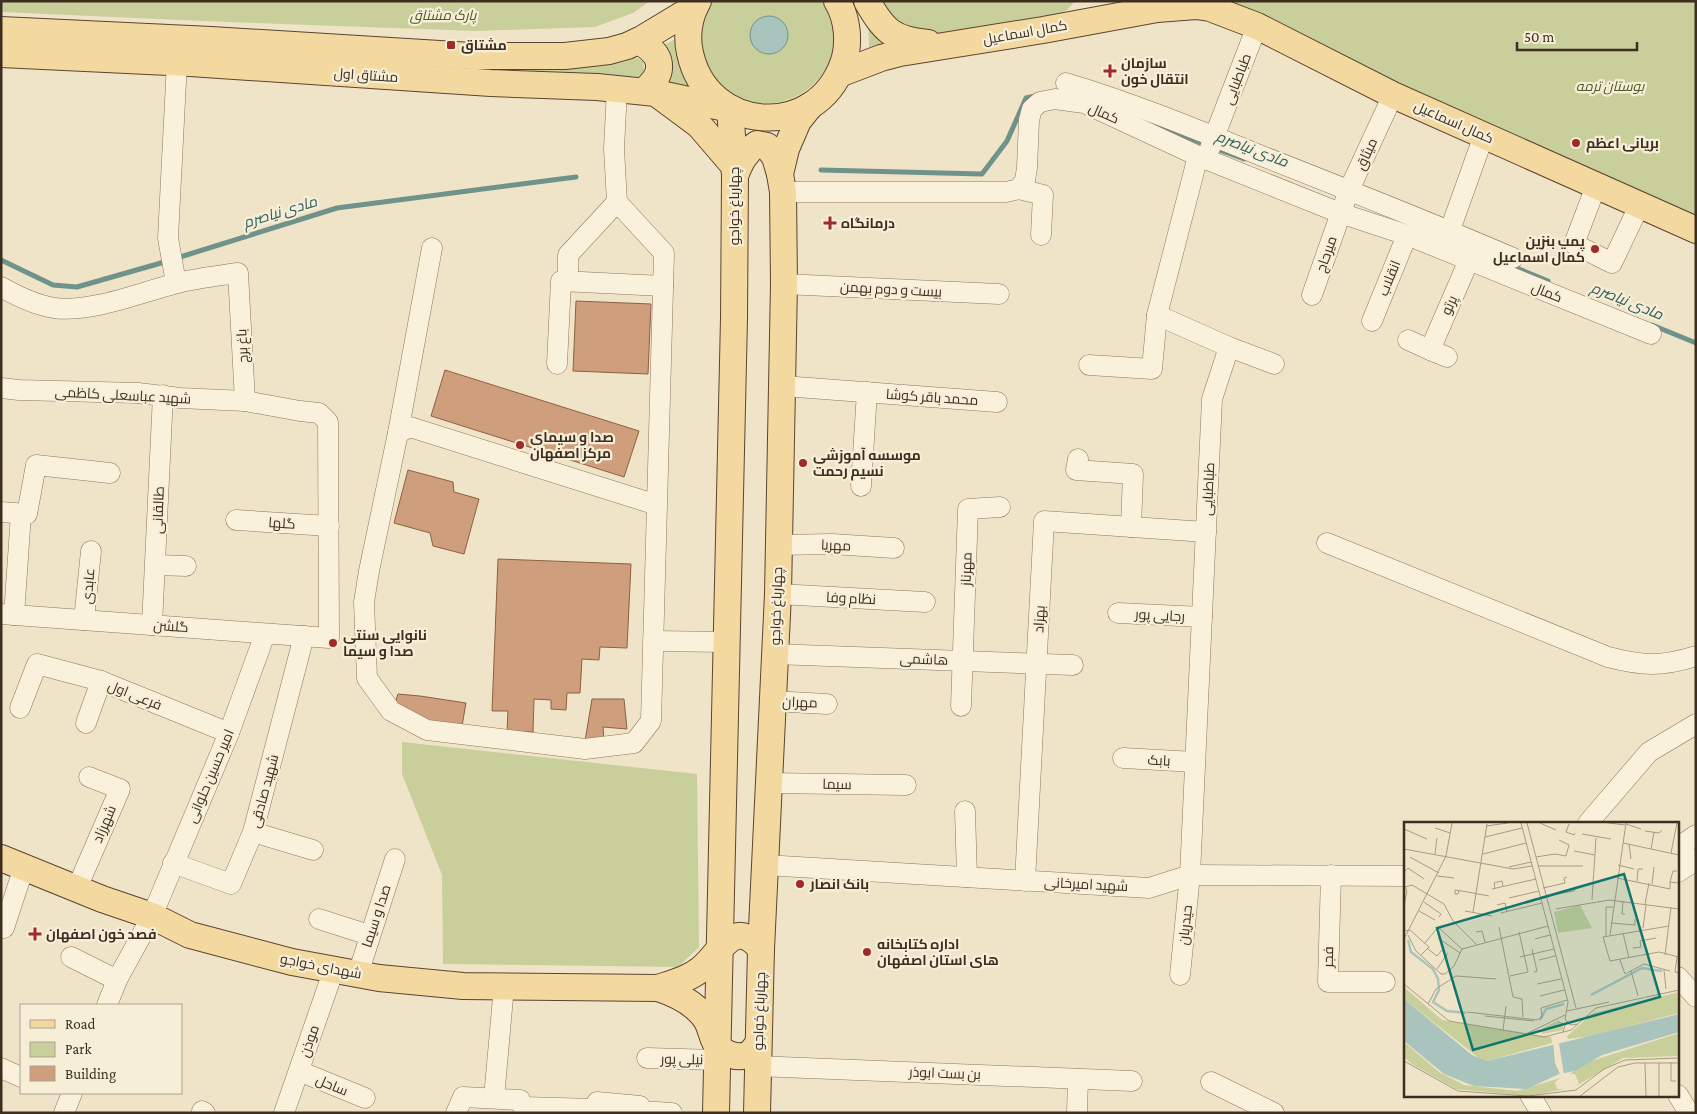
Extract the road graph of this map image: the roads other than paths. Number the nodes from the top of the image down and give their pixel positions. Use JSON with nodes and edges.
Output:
{"nodes":[{"id":1,"x":837,"y":1,"type":"edge"},
{"id":2,"x":867,"y":1,"type":"edge"},
{"id":3,"x":1089,"y":1,"type":"edge"},
{"id":4,"x":696,"y":4,"type":"edge"},
{"id":5,"x":1207,"y":5,"type":"edge"},
{"id":6,"x":1257,"y":26,"type":"junction"},
{"id":7,"x":1,"y":30,"type":"edge"},
{"id":8,"x":1043,"y":30,"type":"junction"},
{"id":9,"x":638,"y":41,"type":"junction"},
{"id":10,"x":947,"y":45,"type":"junction"},
{"id":11,"x":1,"y":54,"type":"edge"},
{"id":12,"x":177,"y":62,"type":"junction"},
{"id":13,"x":839,"y":74,"type":"junction"},
{"id":14,"x":1066,"y":83,"type":"dead end"},
{"id":15,"x":616,"y":88,"type":"junction"},
{"id":16,"x":650,"y":92,"type":"junction"},
{"id":17,"x":1393,"y":95,"type":"junction"},
{"id":18,"x":810,"y":106,"type":"junction"},
{"id":19,"x":730,"y":108,"type":"junction"},
{"id":20,"x":1484,"y":135,"type":"junction"},
{"id":21,"x":1215,"y":137,"type":"junction"},
{"id":22,"x":1202,"y":157,"type":"junction"},
{"id":23,"x":735,"y":172,"type":"junction"},
{"id":24,"x":781,"y":183,"type":"junction"},
{"id":25,"x":1596,"y":186,"type":"junction"},
{"id":26,"x":1019,"y":189,"type":"junction"},
{"id":27,"x":1349,"y":190,"type":"junction"},
{"id":28,"x":617,"y":202,"type":"junction"},
{"id":29,"x":1640,"y":204,"type":"junction"},
{"id":30,"x":1340,"y":213,"type":"junction"},
{"id":31,"x":1696,"y":230,"type":"edge"},
{"id":32,"x":1041,"y":235,"type":"dead end"},
{"id":33,"x":1407,"y":235,"type":"junction"},
{"id":34,"x":1447,"y":240,"type":"junction"},
{"id":35,"x":432,"y":248,"type":"dead end"},
{"id":36,"x":1513,"y":258,"type":"dead end"},
{"id":37,"x":1469,"y":260,"type":"junction"},
{"id":38,"x":568,"y":282,"type":"junction"},
{"id":39,"x":176,"y":283,"type":"junction"},
{"id":40,"x":784,"y":284,"type":"junction"},
{"id":41,"x":663,"y":286,"type":"junction"},
{"id":42,"x":1,"y":287,"type":"edge"},
{"id":43,"x":999,"y":294,"type":"dead end"},
{"id":44,"x":1312,"y":295,"type":"dead end"},
{"id":45,"x":1157,"y":315,"type":"junction"},
{"id":46,"x":1372,"y":321,"type":"dead end"},
{"id":47,"x":1651,"y":334,"type":"dead end"},
{"id":48,"x":1408,"y":340,"type":"dead end"},
{"id":49,"x":1229,"y":347,"type":"junction"},
{"id":50,"x":557,"y":364,"type":"dead end"},
{"id":51,"x":1274,"y":364,"type":"dead end"},
{"id":52,"x":1089,"y":365,"type":"dead end"},
{"id":53,"x":783,"y":386,"type":"junction"},
{"id":54,"x":1,"y":388,"type":"edge"},
{"id":55,"x":867,"y":392,"type":"junction"},
{"id":56,"x":163,"y":395,"type":"junction"},
{"id":57,"x":246,"y":401,"type":"junction"},
{"id":58,"x":997,"y":402,"type":"dead end"},
{"id":59,"x":398,"y":433,"type":"junction"},
{"id":60,"x":1078,"y":459,"type":"dead end"},
{"id":61,"x":110,"y":473,"type":"dead end"},
{"id":62,"x":861,"y":486,"type":"dead end"},
{"id":63,"x":657,"y":504,"type":"junction"},
{"id":64,"x":1000,"y":507,"type":"dead end"},
{"id":65,"x":11,"y":513,"type":"edge"},
{"id":66,"x":236,"y":520,"type":"dead end"},
{"id":67,"x":329,"y":526,"type":"junction"},
{"id":68,"x":1131,"y":527,"type":"junction"},
{"id":69,"x":1206,"y":532,"type":"junction"},
{"id":70,"x":1327,"y":543,"type":"dead end"},
{"id":71,"x":778,"y":545,"type":"junction"},
{"id":72,"x":894,"y":548,"type":"dead end"},
{"id":73,"x":91,"y":552,"type":"dead end"},
{"id":74,"x":156,"y":565,"type":"junction"},
{"id":75,"x":186,"y":566,"type":"dead end"},
{"id":76,"x":778,"y":594,"type":"junction"},
{"id":77,"x":925,"y":602,"type":"dead end"},
{"id":78,"x":1118,"y":612,"type":"dead end"},
{"id":79,"x":8,"y":614,"type":"edge"},
{"id":80,"x":1202,"y":617,"type":"junction"},
{"id":81,"x":84,"y":620,"type":"junction"},
{"id":82,"x":152,"y":625,"type":"junction"},
{"id":83,"x":265,"y":634,"type":"junction"},
{"id":84,"x":304,"y":636,"type":"junction"},
{"id":85,"x":653,"y":641,"type":"junction"},
{"id":86,"x":726,"y":642,"type":"junction"},
{"id":87,"x":774,"y":654,"type":"junction"},
{"id":88,"x":1696,"y":656,"type":"edge"},
{"id":89,"x":962,"y":661,"type":"junction"},
{"id":90,"x":1037,"y":663,"type":"junction"},
{"id":91,"x":1073,"y":666,"type":"dead end"},
{"id":92,"x":101,"y":681,"type":"junction"},
{"id":93,"x":772,"y":701,"type":"junction"},
{"id":94,"x":827,"y":704,"type":"dead end"},
{"id":95,"x":961,"y":706,"type":"dead end"},
{"id":96,"x":20,"y":708,"type":"dead end"},
{"id":97,"x":86,"y":724,"type":"dead end"},
{"id":98,"x":1696,"y":724,"type":"edge"},
{"id":99,"x":229,"y":733,"type":"junction"},
{"id":100,"x":1123,"y":758,"type":"dead end"},
{"id":101,"x":1196,"y":762,"type":"junction"},
{"id":102,"x":89,"y":777,"type":"dead end"},
{"id":103,"x":768,"y":783,"type":"junction"},
{"id":104,"x":906,"y":785,"type":"dead end"},
{"id":105,"x":965,"y":811,"type":"dead end"},
{"id":106,"x":1589,"y":822,"type":"edge"},
{"id":107,"x":253,"y":832,"type":"junction"},
{"id":108,"x":1696,"y":835,"type":"edge"},
{"id":109,"x":1680,"y":846,"type":"edge"},
{"id":110,"x":1680,"y":846,"type":"edge"},
{"id":111,"x":313,"y":850,"type":"dead end"},
{"id":112,"x":395,"y":859,"type":"dead end"},
{"id":113,"x":13,"y":862,"type":"edge"},
{"id":114,"x":173,"y":863,"type":"junction"},
{"id":115,"x":765,"y":865,"type":"junction"},
{"id":116,"x":1680,"y":871,"type":"edge"},
{"id":117,"x":1190,"y":875,"type":"junction"},
{"id":118,"x":1331,"y":876,"type":"junction"},
{"id":119,"x":1404,"y":876,"type":"edge"},
{"id":120,"x":967,"y":877,"type":"junction"},
{"id":121,"x":1025,"y":881,"type":"junction"},
{"id":122,"x":77,"y":888,"type":"junction"},
{"id":123,"x":152,"y":916,"type":"junction"},
{"id":124,"x":319,"y":920,"type":"dead end"},
{"id":125,"x":4,"y":928,"type":"dead end"},
{"id":126,"x":369,"y":935,"type":"junction"},
{"id":127,"x":720,"y":946,"type":"junction"},
{"id":128,"x":761,"y":949,"type":"junction"},
{"id":129,"x":71,"y":958,"type":"dead end"},
{"id":130,"x":346,"y":972,"type":"junction"},
{"id":131,"x":1180,"y":975,"type":"dead end"},
{"id":132,"x":1680,"y":979,"type":"edge"},
{"id":133,"x":117,"y":980,"type":"junction"},
{"id":134,"x":1385,"y":982,"type":"dead end"},
{"id":135,"x":504,"y":986,"type":"junction"},
{"id":136,"x":658,"y":988,"type":"junction"},
{"id":137,"x":1696,"y":997,"type":"edge"},
{"id":138,"x":107,"y":1004,"type":"edge"},
{"id":139,"x":716,"y":1052,"type":"junction"},
{"id":140,"x":758,"y":1055,"type":"junction"},
{"id":141,"x":647,"y":1058,"type":"dead end"},
{"id":142,"x":1,"y":1068,"type":"edge"},
{"id":143,"x":299,"y":1071,"type":"junction"},
{"id":144,"x":20,"y":1077,"type":"edge"},
{"id":145,"x":1078,"y":1079,"type":"junction"},
{"id":146,"x":1132,"y":1081,"type":"dead end"},
{"id":147,"x":1211,"y":1082,"type":"dead end"},
{"id":148,"x":1531,"y":1096,"type":"edge"},
{"id":149,"x":1679,"y":1096,"type":"edge"},
{"id":150,"x":365,"y":1098,"type":"dead end"},
{"id":151,"x":494,"y":1098,"type":"junction"},
{"id":152,"x":284,"y":1113,"type":"edge"},
{"id":153,"x":456,"y":1113,"type":"edge"},
{"id":154,"x":672,"y":1113,"type":"edge"},
{"id":155,"x":716,"y":1113,"type":"edge"},
{"id":156,"x":758,"y":1113,"type":"edge"},
{"id":157,"x":1077,"y":1113,"type":"edge"},
{"id":158,"x":1274,"y":1113,"type":"edge"},
{"id":159,"x":1541,"y":1113,"type":"edge"},
{"id":160,"x":1689,"y":1113,"type":"edge"}],
"edges":[{"from":1,"to":13,"type":"main road"},
{"from":2,"to":10,"type":"main road"},
{"from":3,"to":8,"type":"main road"},
{"from":4,"to":9,"type":"main road","name":"مشتاق اول"},
{"from":4,"to":19,"type":"main road"},
{"from":5,"to":6,"type":"main road","name":"کمال اسماعیل"},
{"from":5,"to":8,"type":"main road","name":"کمال اسماعیل"},
{"from":6,"to":17,"type":"main road","name":"کمال اسماعیل"},
{"from":6,"to":21,"type":"street","name":"طباطبایی"},
{"from":7,"to":9,"type":"main road","name":"مشتاق اول"},
{"from":8,"to":10,"type":"main road","name":"کمال اسماعیل"},
{"from":9,"to":16,"type":"main road"},
{"from":10,"to":13,"type":"main road","name":"کمال اسماعیل"},
{"from":11,"to":12,"type":"main road","name":"مشتاق اول"},
{"from":12,"to":15,"type":"main road","name":"مشتاق اول"},
{"from":12,"to":39,"type":"street"},
{"from":13,"to":18,"type":"main road"},
{"from":14,"to":21,"type":"street"},
{"from":15,"to":16,"type":"main road","name":"مشتاق اول"},
{"from":15,"to":28,"type":"street"},
{"from":16,"to":19,"type":"main road","name":"مشتاق اول"},
{"from":16,"to":23,"type":"main road"},
{"from":17,"to":20,"type":"main road","name":"کمال اسماعیل"},
{"from":17,"to":27,"type":"street","name":"میثاق"},
{"from":18,"to":19,"type":"main road"},
{"from":18,"to":24,"type":"main road","name":"چهارباغ خواجو"},
{"from":19,"to":23,"type":"main road","name":"چهارباغ خواجو"},
{"from":20,"to":25,"type":"main road","name":"کمال اسماعیل"},
{"from":20,"to":34,"type":"street"},
{"from":21,"to":22,"type":"street","name":"طباطبایی"},
{"from":21,"to":27,"type":"street"},
{"from":22,"to":26,"type":"street","name":"کمال"},
{"from":22,"to":30,"type":"street","name":"کمال"},
{"from":22,"to":45,"type":"street","name":"طباطبایی"},
{"from":23,"to":24,"type":"main road"},
{"from":23,"to":86,"type":"main road","name":"چهارباغ خواجو"},
{"from":24,"to":26,"type":"street"},
{"from":24,"to":40,"type":"main road","name":"چهارباغ خواجو"},
{"from":25,"to":29,"type":"main road","name":"کمال اسماعیل"},
{"from":25,"to":29,"type":"street"},
{"from":26,"to":32,"type":"street"},
{"from":27,"to":30,"type":"street","name":"میثاق"},
{"from":27,"to":34,"type":"street"},
{"from":28,"to":38,"type":"street"},
{"from":28,"to":41,"type":"street"},
{"from":29,"to":31,"type":"main road","name":"کمال اسماعیل"},
{"from":30,"to":33,"type":"street","name":"کمال"},
{"from":30,"to":44,"type":"street","name":"میرحاج"},
{"from":33,"to":34,"type":"street","name":"کمال"},
{"from":33,"to":46,"type":"street","name":"انقلاب"},
{"from":34,"to":36,"type":"street"},
{"from":34,"to":37,"type":"street","name":"کمال"},
{"from":35,"to":59,"type":"street"},
{"from":37,"to":47,"type":"street","name":"کمال"},
{"from":37,"to":48,"type":"street","name":"پرتو"},
{"from":38,"to":41,"type":"street"},
{"from":38,"to":50,"type":"street"},
{"from":39,"to":42,"type":"street"},
{"from":39,"to":57,"type":"street","name":"باغ برج"},
{"from":40,"to":43,"type":"street","name":"بیست و دوم بهمن"},
{"from":40,"to":53,"type":"main road","name":"چهارباغ خواجو"},
{"from":41,"to":63,"type":"street"},
{"from":45,"to":49,"type":"street"},
{"from":45,"to":52,"type":"street","name":"طباطبایی"},
{"from":49,"to":51,"type":"street"},
{"from":49,"to":69,"type":"street","name":"طباطبایی"},
{"from":53,"to":55,"type":"street","name":"محمد باقر کوشا"},
{"from":53,"to":71,"type":"main road","name":"چهارباغ خواجو"},
{"from":54,"to":56,"type":"street","name":"شهید عباسعلی کاظمی"},
{"from":55,"to":58,"type":"street","name":"محمد باقر کوشا"},
{"from":55,"to":62,"type":"street","name":"محمد باقر کوشا"},
{"from":56,"to":57,"type":"street","name":"شهید عباسعلی کاظمی"},
{"from":56,"to":74,"type":"street","name":"طالقانی"},
{"from":57,"to":67,"type":"street"},
{"from":59,"to":63,"type":"street"},
{"from":59,"to":85,"type":"street"},
{"from":60,"to":68,"type":"street"},
{"from":61,"to":65,"type":"street","name":"گلشن"},
{"from":63,"to":85,"type":"street"},
{"from":64,"to":89,"type":"street","name":"مهرناز"},
{"from":65,"to":79,"type":"street","name":"گلشن"},
{"from":66,"to":67,"type":"street","name":"گلها"},
{"from":67,"to":84,"type":"street","name":"گلشن"},
{"from":68,"to":69,"type":"street","name":"بهزاد"},
{"from":68,"to":90,"type":"street","name":"بهزاد"},
{"from":69,"to":80,"type":"street","name":"طباطبایی"},
{"from":70,"to":88,"type":"street"},
{"from":71,"to":72,"type":"street","name":"مهریا"},
{"from":71,"to":76,"type":"main road","name":"چهارباغ خواجو"},
{"from":73,"to":81,"type":"street","name":"عابدی"},
{"from":74,"to":75,"type":"street"},
{"from":74,"to":82,"type":"street","name":"طالقانی"},
{"from":76,"to":77,"type":"street","name":"نظام وفا"},
{"from":76,"to":87,"type":"main road","name":"چهارباغ خواجو"},
{"from":78,"to":80,"type":"street","name":"رجایی پور"},
{"from":79,"to":81,"type":"street","name":"گلشن"},
{"from":80,"to":101,"type":"street","name":"طباطبایی"},
{"from":81,"to":82,"type":"street","name":"گلشن"},
{"from":82,"to":83,"type":"street","name":"گلشن"},
{"from":83,"to":84,"type":"street","name":"گلشن"},
{"from":83,"to":99,"type":"street","name":"امیر حسین حلوانی"},
{"from":84,"to":107,"type":"street","name":"شهید صادقی"},
{"from":85,"to":86,"type":"street"},
{"from":86,"to":127,"type":"main road","name":"چهارباغ خواجو"},
{"from":87,"to":89,"type":"street","name":"هاشمی"},
{"from":87,"to":93,"type":"main road","name":"چهارباغ خواجو"},
{"from":89,"to":90,"type":"street","name":"هاشمی"},
{"from":89,"to":95,"type":"street"},
{"from":90,"to":91,"type":"street","name":"هاشمی"},
{"from":90,"to":121,"type":"street","name":"بهزاد"},
{"from":92,"to":96,"type":"street","name":"فرعی اول"},
{"from":92,"to":97,"type":"street"},
{"from":92,"to":99,"type":"street","name":"فرعی اول"},
{"from":93,"to":94,"type":"street","name":"مهران"},
{"from":93,"to":103,"type":"main road","name":"چهارباغ خواجو"},
{"from":98,"to":106,"type":"street"},
{"from":99,"to":114,"type":"street","name":"امیر حسین حلوانی"},
{"from":100,"to":101,"type":"street","name":"بابک"},
{"from":101,"to":117,"type":"street","name":"طباطبایی"},
{"from":102,"to":122,"type":"street","name":"شهرزاد"},
{"from":103,"to":104,"type":"street","name":"سیما"},
{"from":103,"to":115,"type":"main road","name":"چهارباغ خواجو"},
{"from":105,"to":120,"type":"street"},
{"from":107,"to":111,"type":"street"},
{"from":107,"to":114,"type":"street","name":"شهید صادقی"},
{"from":108,"to":110,"type":"street"},
{"from":109,"to":116,"type":"street"},
{"from":112,"to":126,"type":"street","name":"صدا و سیما"},
{"from":113,"to":122,"type":"main road","name":"شهدای خواجو"},
{"from":113,"to":125,"type":"street"},
{"from":114,"to":123,"type":"street","name":"امیر حسین حلوانی"},
{"from":115,"to":120,"type":"street","name":"شهید امیرخانی"},
{"from":115,"to":128,"type":"main road","name":"چهارباغ خواجو"},
{"from":117,"to":118,"type":"street","name":"شهید امیرخانی"},
{"from":117,"to":121,"type":"street","name":"شهید امیرخانی"},
{"from":117,"to":131,"type":"street","name":"حیدریان"},
{"from":118,"to":119,"type":"street","name":"شهید امیرخانی"},
{"from":118,"to":134,"type":"street","name":"فجر"},
{"from":120,"to":121,"type":"street","name":"شهید امیرخانی"},
{"from":122,"to":123,"type":"main road","name":"شهدای خواجو"},
{"from":123,"to":130,"type":"main road","name":"شهدای خواجو"},
{"from":123,"to":133,"type":"street","name":"امیر حسین حلوانی"},
{"from":124,"to":126,"type":"street"},
{"from":126,"to":130,"type":"street","name":"صدا و سیما"},
{"from":127,"to":128,"type":"main road"},
{"from":127,"to":136,"type":"main road"},
{"from":127,"to":139,"type":"main road","name":"چهارباغ خواجو"},
{"from":128,"to":140,"type":"main road","name":"چهارباغ خواجو"},
{"from":129,"to":133,"type":"street"},
{"from":130,"to":135,"type":"main road","name":"شهدای خواجو"},
{"from":130,"to":143,"type":"street","name":"موذن"},
{"from":132,"to":137,"type":"street"},
{"from":133,"to":138,"type":"street","name":"امیر حسین حلوانی"},
{"from":135,"to":136,"type":"main road","name":"شهدای خواجو"},
{"from":135,"to":151,"type":"street"},
{"from":136,"to":139,"type":"main road"},
{"from":139,"to":140,"type":"main road"},
{"from":139,"to":141,"type":"street","name":"نیلی پور"},
{"from":139,"to":155,"type":"main road","name":"چهارباغ خواجو"},
{"from":140,"to":145,"type":"street","name":"بن بست ابوذر"},
{"from":140,"to":156,"type":"main road","name":"چهارباغ خواجو"},
{"from":142,"to":144,"type":"street"},
{"from":143,"to":150,"type":"street","name":"ساحل"},
{"from":143,"to":152,"type":"street","name":"موذن"},
{"from":145,"to":146,"type":"street","name":"بن بست ابوذر"},
{"from":145,"to":157,"type":"street"},
{"from":147,"to":158,"type":"street"},
{"from":148,"to":159,"type":"street"},
{"from":149,"to":160,"type":"street"},
{"from":151,"to":153,"type":"street"},
{"from":151,"to":154,"type":"street"}]}
